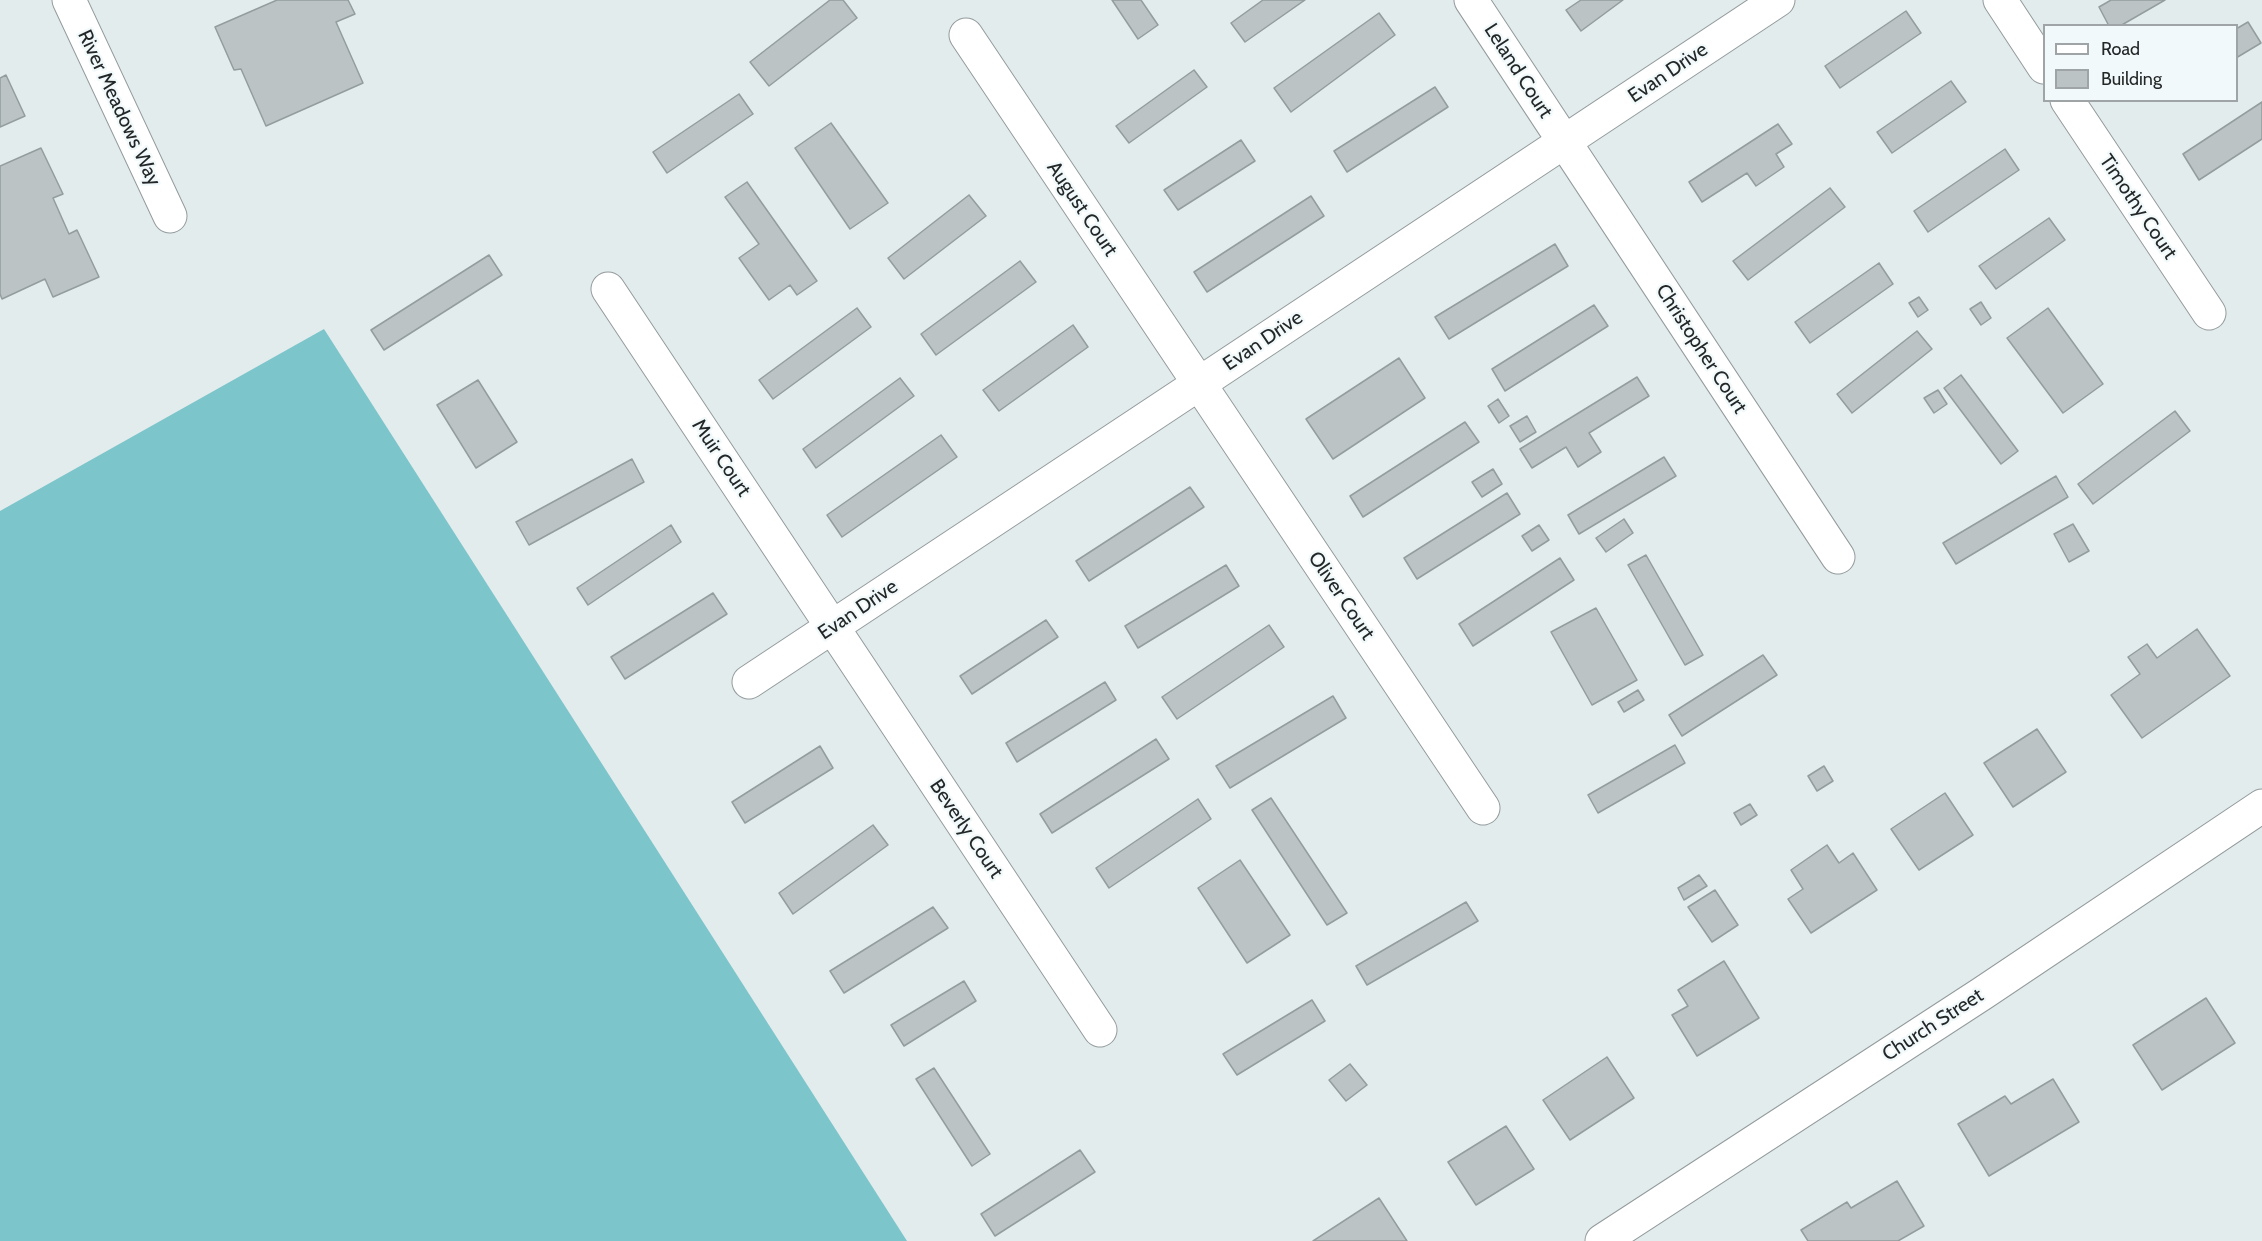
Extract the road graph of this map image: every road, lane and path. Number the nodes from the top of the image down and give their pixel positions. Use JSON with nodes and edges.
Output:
{"nodes":[{"id":1,"x":69,"y":0,"type":"edge"},
{"id":2,"x":1471,"y":0,"type":"edge"},
{"id":3,"x":1778,"y":0,"type":"edge"},
{"id":4,"x":2000,"y":0,"type":"edge"},
{"id":5,"x":966,"y":35,"type":"dead end"},
{"id":6,"x":2043,"y":65,"type":"edge"},
{"id":7,"x":2068,"y":102,"type":"edge"},
{"id":8,"x":1564,"y":142,"type":"junction"},
{"id":9,"x":170,"y":216,"type":"dead end"},
{"id":10,"x":609,"y":289,"type":"dead end"},
{"id":11,"x":2209,"y":313,"type":"dead end"},
{"id":12,"x":1199,"y":384,"type":"junction"},
{"id":13,"x":1838,"y":557,"type":"dead end"},
{"id":14,"x":833,"y":627,"type":"junction"},
{"id":15,"x":749,"y":682,"type":"dead end"},
{"id":16,"x":2262,"y":806,"type":"edge"},
{"id":17,"x":1483,"y":808,"type":"dead end"},
{"id":18,"x":1100,"y":1030,"type":"dead end"},
{"id":19,"x":1602,"y":1241,"type":"edge"}],
"edges":[{"from":1,"to":9,"type":"street","name":"River Meadows Way"},
{"from":2,"to":8,"type":"street","name":"Leland Court"},
{"from":3,"to":8,"type":"street","name":"Evan Drive"},
{"from":4,"to":6,"type":"street"},
{"from":5,"to":12,"type":"street","name":"August Court"},
{"from":7,"to":11,"type":"street","name":"Timothy Court"},
{"from":8,"to":12,"type":"street","name":"Evan Drive"},
{"from":8,"to":13,"type":"street","name":"Christopher Court"},
{"from":10,"to":14,"type":"street","name":"Muir Court"},
{"from":12,"to":14,"type":"street","name":"Evan Drive"},
{"from":12,"to":17,"type":"street","name":"Oliver Court"},
{"from":14,"to":15,"type":"street","name":"Evan Drive"},
{"from":14,"to":18,"type":"street","name":"Beverly Court"},
{"from":16,"to":19,"type":"street","name":"Church Street"}]}
